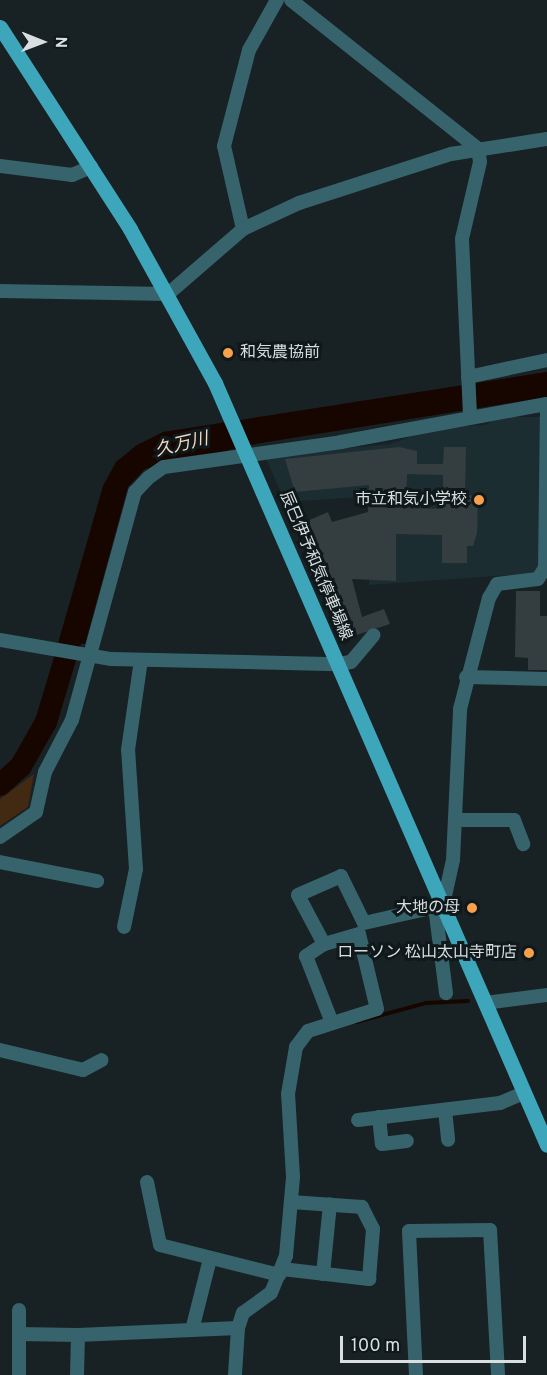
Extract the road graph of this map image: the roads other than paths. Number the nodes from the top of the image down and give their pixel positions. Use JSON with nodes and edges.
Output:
{"nodes":[{"id":1,"x":277,"y":0,"type":"edge"},
{"id":2,"x":291,"y":0,"type":"edge"},
{"id":3,"x":0,"y":27,"type":"edge"},
{"id":4,"x":547,"y":140,"type":"edge"},
{"id":5,"x":478,"y":149,"type":"junction"},
{"id":6,"x":0,"y":166,"type":"edge"},
{"id":7,"x":91,"y":167,"type":"junction"},
{"id":8,"x":243,"y":229,"type":"junction"},
{"id":9,"x":0,"y":291,"type":"edge"},
{"id":10,"x":168,"y":294,"type":"junction"},
{"id":11,"x":547,"y":360,"type":"edge"},
{"id":12,"x":468,"y":378,"type":"junction"},
{"id":13,"x":547,"y":404,"type":"edge"},
{"id":14,"x":470,"y":414,"type":"junction"},
{"id":15,"x":246,"y":450,"type":"junction"},
{"id":16,"x":547,"y":532,"type":"edge"},
{"id":17,"x":374,"y":635,"type":"dead end"},
{"id":18,"x":0,"y":640,"type":"edge"},
{"id":19,"x":88,"y":657,"type":"junction"},
{"id":20,"x":141,"y":660,"type":"junction"},
{"id":21,"x":338,"y":664,"type":"junction"},
{"id":22,"x":466,"y":677,"type":"junction"},
{"id":23,"x":547,"y":678,"type":"edge"},
{"id":24,"x":455,"y":820,"type":"junction"},
{"id":25,"x":0,"y":837,"type":"edge"},
{"id":26,"x":524,"y":844,"type":"dead end"},
{"id":27,"x":0,"y":862,"type":"edge"},
{"id":28,"x":98,"y":881,"type":"dead end"},
{"id":29,"x":439,"y":906,"type":"junction"},
{"id":30,"x":124,"y":927,"type":"dead end"},
{"id":31,"x":361,"y":928,"type":"junction"},
{"id":32,"x":324,"y":944,"type":"junction"},
{"id":33,"x":446,"y":993,"type":"dead end"},
{"id":34,"x":547,"y":995,"type":"edge"},
{"id":35,"x":485,"y":1003,"type":"junction"},
{"id":36,"x":331,"y":1020,"type":"junction"},
{"id":37,"x":0,"y":1050,"type":"edge"},
{"id":38,"x":102,"y":1060,"type":"dead end"},
{"id":39,"x":525,"y":1094,"type":"junction"},
{"id":40,"x":445,"y":1110,"type":"junction"},
{"id":41,"x":379,"y":1117,"type":"junction"},
{"id":42,"x":358,"y":1120,"type":"dead end"},
{"id":43,"x":448,"y":1140,"type":"dead end"},
{"id":44,"x":407,"y":1141,"type":"dead end"},
{"id":45,"x":547,"y":1145,"type":"edge"},
{"id":46,"x":147,"y":1182,"type":"dead end"},
{"id":47,"x":291,"y":1202,"type":"junction"},
{"id":48,"x":330,"y":1204,"type":"junction"},
{"id":49,"x":210,"y":1259,"type":"junction"},
{"id":50,"x":280,"y":1272,"type":"junction"},
{"id":51,"x":323,"y":1274,"type":"junction"},
{"id":52,"x":19,"y":1310,"type":"dead end"},
{"id":53,"x":238,"y":1328,"type":"junction"},
{"id":54,"x":192,"y":1330,"type":"junction"},
{"id":55,"x":19,"y":1334,"type":"junction"},
{"id":56,"x":78,"y":1335,"type":"junction"},
{"id":57,"x":20,"y":1375,"type":"edge"},
{"id":58,"x":77,"y":1375,"type":"edge"},
{"id":59,"x":235,"y":1375,"type":"edge"},
{"id":60,"x":416,"y":1375,"type":"edge"},
{"id":61,"x":498,"y":1375,"type":"edge"}],
"edges":[{"from":1,"to":8,"type":"street"},
{"from":2,"to":5,"type":"street"},
{"from":3,"to":7,"type":"main road","name":"辰巳伊予和気停車場線"},
{"from":4,"to":5,"type":"street"},
{"from":5,"to":8,"type":"street"},
{"from":5,"to":12,"type":"street"},
{"from":6,"to":7,"type":"street"},
{"from":7,"to":10,"type":"main road","name":"辰巳伊予和気停車場線"},
{"from":8,"to":10,"type":"street"},
{"from":9,"to":10,"type":"street"},
{"from":10,"to":15,"type":"main road","name":"辰巳伊予和気停車場線"},
{"from":11,"to":12,"type":"street"},
{"from":12,"to":14,"type":"street"},
{"from":13,"to":14,"type":"street"},
{"from":13,"to":16,"type":"street"},
{"from":14,"to":15,"type":"street"},
{"from":15,"to":19,"type":"street"},
{"from":15,"to":21,"type":"main road","name":"辰巳伊予和気停車場線"},
{"from":16,"to":22,"type":"street"},
{"from":17,"to":21,"type":"street"},
{"from":18,"to":19,"type":"street"},
{"from":19,"to":20,"type":"street"},
{"from":19,"to":25,"type":"street"},
{"from":20,"to":21,"type":"street"},
{"from":20,"to":30,"type":"street"},
{"from":21,"to":29,"type":"main road","name":"辰巳伊予和気停車場線"},
{"from":22,"to":23,"type":"street"},
{"from":22,"to":24,"type":"street"},
{"from":24,"to":26,"type":"street"},
{"from":24,"to":29,"type":"street"},
{"from":27,"to":28,"type":"street"},
{"from":29,"to":31,"type":"street"},
{"from":29,"to":33,"type":"street"},
{"from":29,"to":35,"type":"main road","name":"辰巳伊予和気停車場線"},
{"from":31,"to":32,"type":"street"},
{"from":31,"to":32,"type":"street"},
{"from":31,"to":36,"type":"street"},
{"from":32,"to":36,"type":"street"},
{"from":34,"to":35,"type":"street"},
{"from":35,"to":39,"type":"main road","name":"辰巳伊予和気停車場線"},
{"from":36,"to":47,"type":"street"},
{"from":37,"to":38,"type":"street"},
{"from":39,"to":40,"type":"street"},
{"from":39,"to":45,"type":"main road","name":"辰巳伊予和気停車場線"},
{"from":40,"to":41,"type":"street"},
{"from":40,"to":43,"type":"street"},
{"from":41,"to":42,"type":"street"},
{"from":41,"to":44,"type":"street"},
{"from":46,"to":49,"type":"street"},
{"from":47,"to":48,"type":"street"},
{"from":47,"to":50,"type":"street"},
{"from":48,"to":51,"type":"street"},
{"from":48,"to":51,"type":"street"},
{"from":49,"to":50,"type":"street"},
{"from":49,"to":54,"type":"street"},
{"from":50,"to":51,"type":"street"},
{"from":50,"to":53,"type":"street"},
{"from":52,"to":55,"type":"street"},
{"from":53,"to":54,"type":"street"},
{"from":53,"to":59,"type":"street"},
{"from":54,"to":56,"type":"street"},
{"from":55,"to":56,"type":"street"},
{"from":55,"to":57,"type":"street"},
{"from":56,"to":58,"type":"street"},
{"from":60,"to":61,"type":"street"}]}
